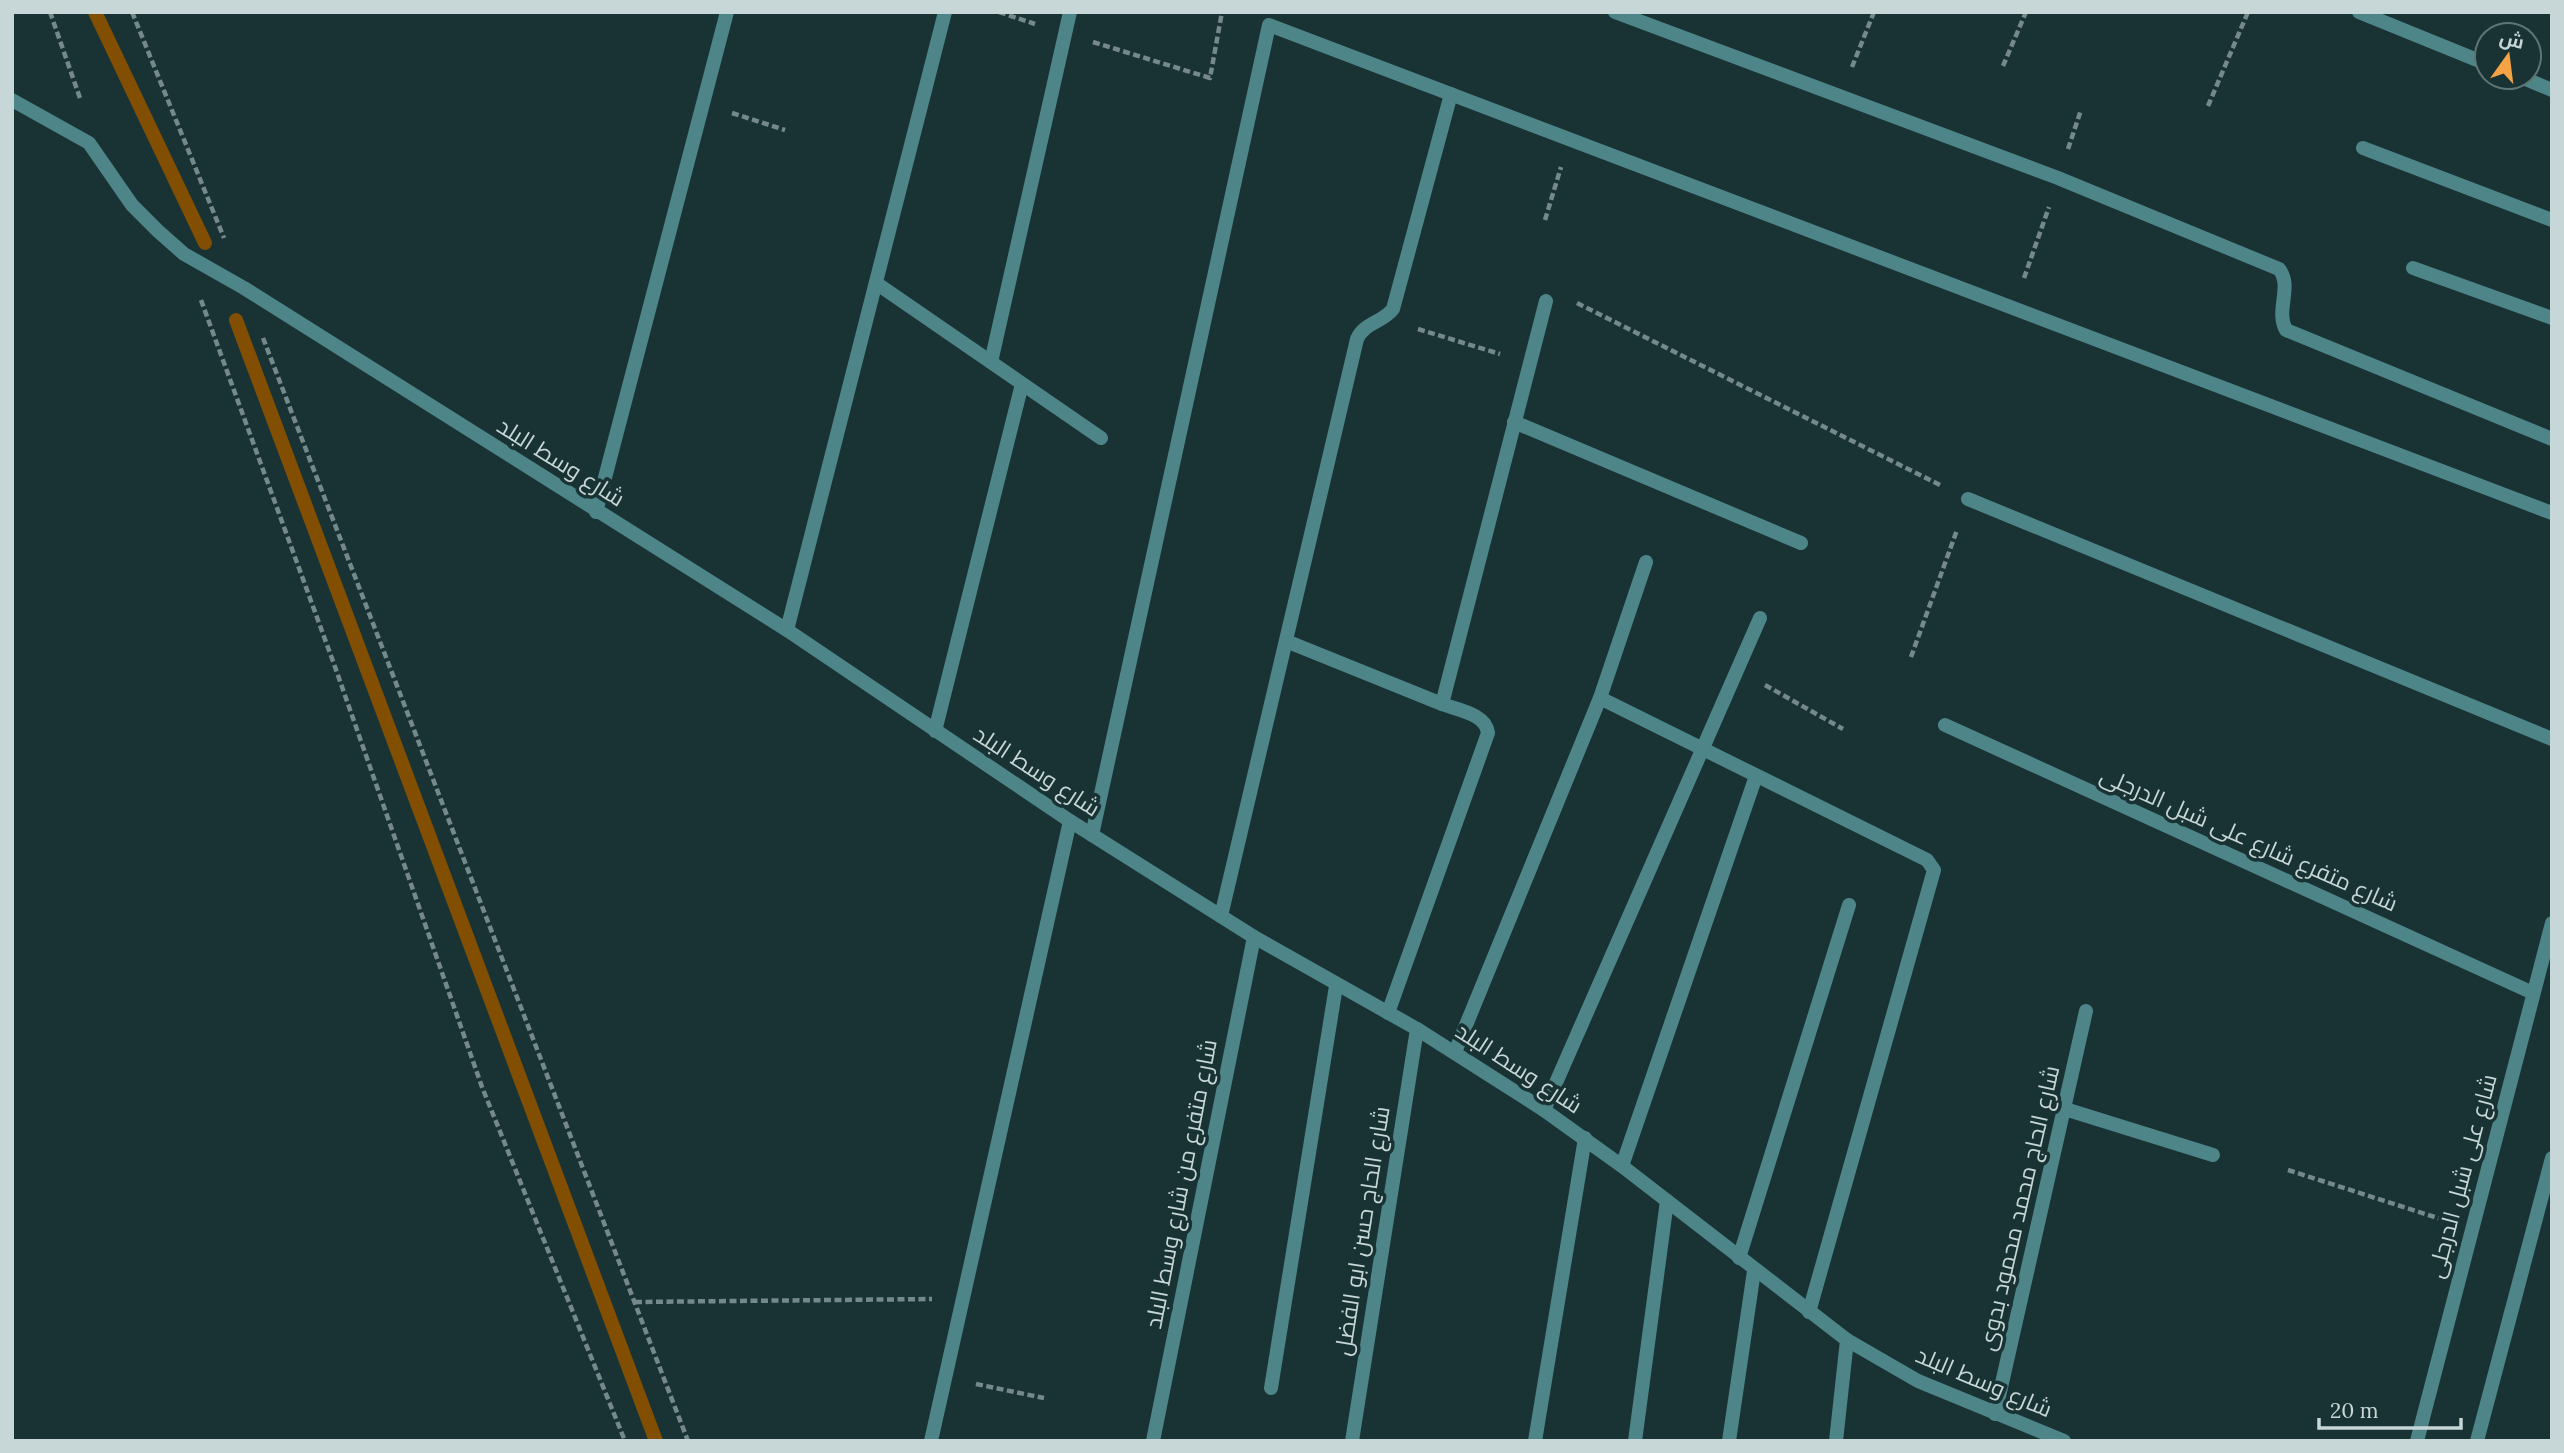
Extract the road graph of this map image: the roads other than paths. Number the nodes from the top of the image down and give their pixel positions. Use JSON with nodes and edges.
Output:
{"nodes":[{"id":1,"x":727,"y":12,"type":"edge"},
{"id":2,"x":945,"y":12,"type":"edge"},
{"id":3,"x":1070,"y":12,"type":"edge"},
{"id":4,"x":1615,"y":12,"type":"edge"},
{"id":5,"x":2359,"y":12,"type":"edge"},
{"id":6,"x":2473,"y":58,"type":"edge"},
{"id":7,"x":1451,"y":94,"type":"junction"},
{"id":8,"x":12,"y":100,"type":"edge"},
{"id":9,"x":2363,"y":148,"type":"dead end"},
{"id":10,"x":2552,"y":220,"type":"edge"},
{"id":11,"x":2413,"y":268,"type":"dead end"},
{"id":12,"x":876,"y":283,"type":"junction"},
{"id":13,"x":1546,"y":301,"type":"road end"},
{"id":14,"x":2552,"y":318,"type":"edge"},
{"id":15,"x":991,"y":362,"type":"junction"},
{"id":16,"x":1023,"y":384,"type":"junction"},
{"id":17,"x":1514,"y":422,"type":"junction"},
{"id":18,"x":1101,"y":438,"type":"dead end"},
{"id":19,"x":2552,"y":439,"type":"edge"},
{"id":20,"x":1968,"y":499,"type":"road end"},
{"id":21,"x":596,"y":512,"type":"junction"},
{"id":22,"x":2552,"y":513,"type":"edge"},
{"id":23,"x":1801,"y":544,"type":"dead end"},
{"id":24,"x":1646,"y":562,"type":"dead end"},
{"id":25,"x":1760,"y":618,"type":"dead end"},
{"id":26,"x":787,"y":630,"type":"junction"},
{"id":27,"x":1286,"y":641,"type":"junction"},
{"id":28,"x":1600,"y":698,"type":"junction"},
{"id":29,"x":1442,"y":704,"type":"junction"},
{"id":30,"x":1945,"y":725,"type":"dead end"},
{"id":31,"x":935,"y":731,"type":"junction"},
{"id":32,"x":2552,"y":739,"type":"edge"},
{"id":33,"x":1703,"y":748,"type":"junction"},
{"id":34,"x":1756,"y":776,"type":"junction"},
{"id":35,"x":1070,"y":821,"type":"junction"},
{"id":36,"x":1092,"y":835,"type":"junction"},
{"id":37,"x":1849,"y":905,"type":"dead end"},
{"id":38,"x":1221,"y":916,"type":"junction"},
{"id":39,"x":2552,"y":923,"type":"edge"},
{"id":40,"x":1254,"y":937,"type":"junction"},
{"id":41,"x":1336,"y":986,"type":"junction"},
{"id":42,"x":2533,"y":993,"type":"junction"},
{"id":43,"x":2086,"y":1012,"type":"dead end"},
{"id":44,"x":1388,"y":1013,"type":"junction"},
{"id":45,"x":1417,"y":1029,"type":"junction"},
{"id":46,"x":1455,"y":1052,"type":"junction"},
{"id":47,"x":2066,"y":1109,"type":"junction"},
{"id":48,"x":1544,"y":1110,"type":"junction"},
{"id":49,"x":1585,"y":1138,"type":"junction"},
{"id":50,"x":2213,"y":1155,"type":"dead end"},
{"id":51,"x":2552,"y":1158,"type":"edge"},
{"id":52,"x":1622,"y":1166,"type":"junction"},
{"id":53,"x":1667,"y":1201,"type":"junction"},
{"id":54,"x":1739,"y":1258,"type":"junction"},
{"id":55,"x":1754,"y":1270,"type":"junction"},
{"id":56,"x":1809,"y":1312,"type":"junction"},
{"id":57,"x":1847,"y":1340,"type":"junction"},
{"id":58,"x":1271,"y":1388,"type":"dead end"},
{"id":59,"x":1995,"y":1414,"type":"junction"},
{"id":60,"x":2022,"y":1425,"type":"junction"},
{"id":61,"x":930,"y":1441,"type":"edge"},
{"id":62,"x":1153,"y":1441,"type":"edge"},
{"id":63,"x":1352,"y":1441,"type":"edge"},
{"id":64,"x":1535,"y":1441,"type":"edge"},
{"id":65,"x":1635,"y":1441,"type":"edge"},
{"id":66,"x":1729,"y":1441,"type":"edge"},
{"id":67,"x":1836,"y":1441,"type":"edge"},
{"id":68,"x":2025,"y":1441,"type":"edge"},
{"id":69,"x":2064,"y":1441,"type":"edge"},
{"id":70,"x":2417,"y":1441,"type":"edge"},
{"id":71,"x":2477,"y":1441,"type":"edge"}],
"edges":[{"from":1,"to":21,"type":"street"},
{"from":2,"to":12,"type":"street"},
{"from":3,"to":15,"type":"street"},
{"from":4,"to":19,"type":"street"},
{"from":5,"to":6,"type":"street"},
{"from":7,"to":22,"type":"street"},
{"from":7,"to":27,"type":"street"},
{"from":7,"to":36,"type":"street"},
{"from":8,"to":21,"type":"street","name":"شارع وسط البلد"},
{"from":9,"to":10,"type":"street"},
{"from":11,"to":14,"type":"street"},
{"from":12,"to":15,"type":"street"},
{"from":12,"to":26,"type":"street"},
{"from":13,"to":17,"type":"street"},
{"from":15,"to":16,"type":"street"},
{"from":16,"to":18,"type":"street"},
{"from":16,"to":31,"type":"street"},
{"from":17,"to":23,"type":"street"},
{"from":17,"to":29,"type":"street"},
{"from":20,"to":32,"type":"street"},
{"from":21,"to":26,"type":"street","name":"شارع وسط البلد"},
{"from":24,"to":28,"type":"street"},
{"from":25,"to":33,"type":"street"},
{"from":26,"to":31,"type":"street","name":"شارع وسط البلد"},
{"from":27,"to":29,"type":"street"},
{"from":27,"to":38,"type":"street"},
{"from":28,"to":33,"type":"street"},
{"from":28,"to":46,"type":"street"},
{"from":29,"to":44,"type":"street"},
{"from":30,"to":42,"type":"street","name":"شارع متفرع شارع على شبل الدرجلى"},
{"from":31,"to":35,"type":"street","name":"شارع وسط البلد"},
{"from":33,"to":34,"type":"street"},
{"from":33,"to":48,"type":"street"},
{"from":34,"to":52,"type":"street"},
{"from":34,"to":56,"type":"street"},
{"from":35,"to":36,"type":"street","name":"شارع وسط البلد"},
{"from":35,"to":61,"type":"street"},
{"from":36,"to":38,"type":"street","name":"شارع وسط البلد"},
{"from":37,"to":54,"type":"street"},
{"from":38,"to":40,"type":"street","name":"شارع وسط البلد"},
{"from":39,"to":42,"type":"street","name":"شارع على شبل الدرجلى"},
{"from":40,"to":41,"type":"street","name":"شارع وسط البلد"},
{"from":40,"to":62,"type":"street","name":"شارع متفرع من شارع وسط البلد"},
{"from":41,"to":44,"type":"street","name":"شارع وسط البلد"},
{"from":41,"to":58,"type":"street"},
{"from":42,"to":70,"type":"street","name":"شارع على شبل الدرجلى"},
{"from":43,"to":47,"type":"street","name":"شارع الحاج محمد محمود بدوى"},
{"from":44,"to":45,"type":"street","name":"شارع وسط البلد"},
{"from":45,"to":46,"type":"street","name":"شارع وسط البلد"},
{"from":45,"to":63,"type":"street","name":"شارع الحاج حسن ابو الفضل"},
{"from":46,"to":48,"type":"street","name":"شارع وسط البلد"},
{"from":47,"to":50,"type":"street"},
{"from":47,"to":59,"type":"street","name":"شارع الحاج محمد محمود بدوى"},
{"from":48,"to":49,"type":"street","name":"شارع وسط البلد"},
{"from":49,"to":52,"type":"street","name":"شارع وسط البلد"},
{"from":49,"to":64,"type":"street"},
{"from":51,"to":71,"type":"street"},
{"from":52,"to":53,"type":"street","name":"شارع وسط البلد"},
{"from":53,"to":54,"type":"street","name":"شارع وسط البلد"},
{"from":53,"to":65,"type":"street"},
{"from":54,"to":55,"type":"street","name":"شارع وسط البلد"},
{"from":55,"to":56,"type":"street","name":"شارع وسط البلد"},
{"from":55,"to":66,"type":"street"},
{"from":56,"to":57,"type":"street","name":"شارع وسط البلد"},
{"from":57,"to":59,"type":"street","name":"شارع وسط البلد"},
{"from":57,"to":67,"type":"street"},
{"from":59,"to":60,"type":"street","name":"شارع وسط البلد"},
{"from":60,"to":68,"type":"street"},
{"from":60,"to":69,"type":"street","name":"شارع وسط البلد"}]}
